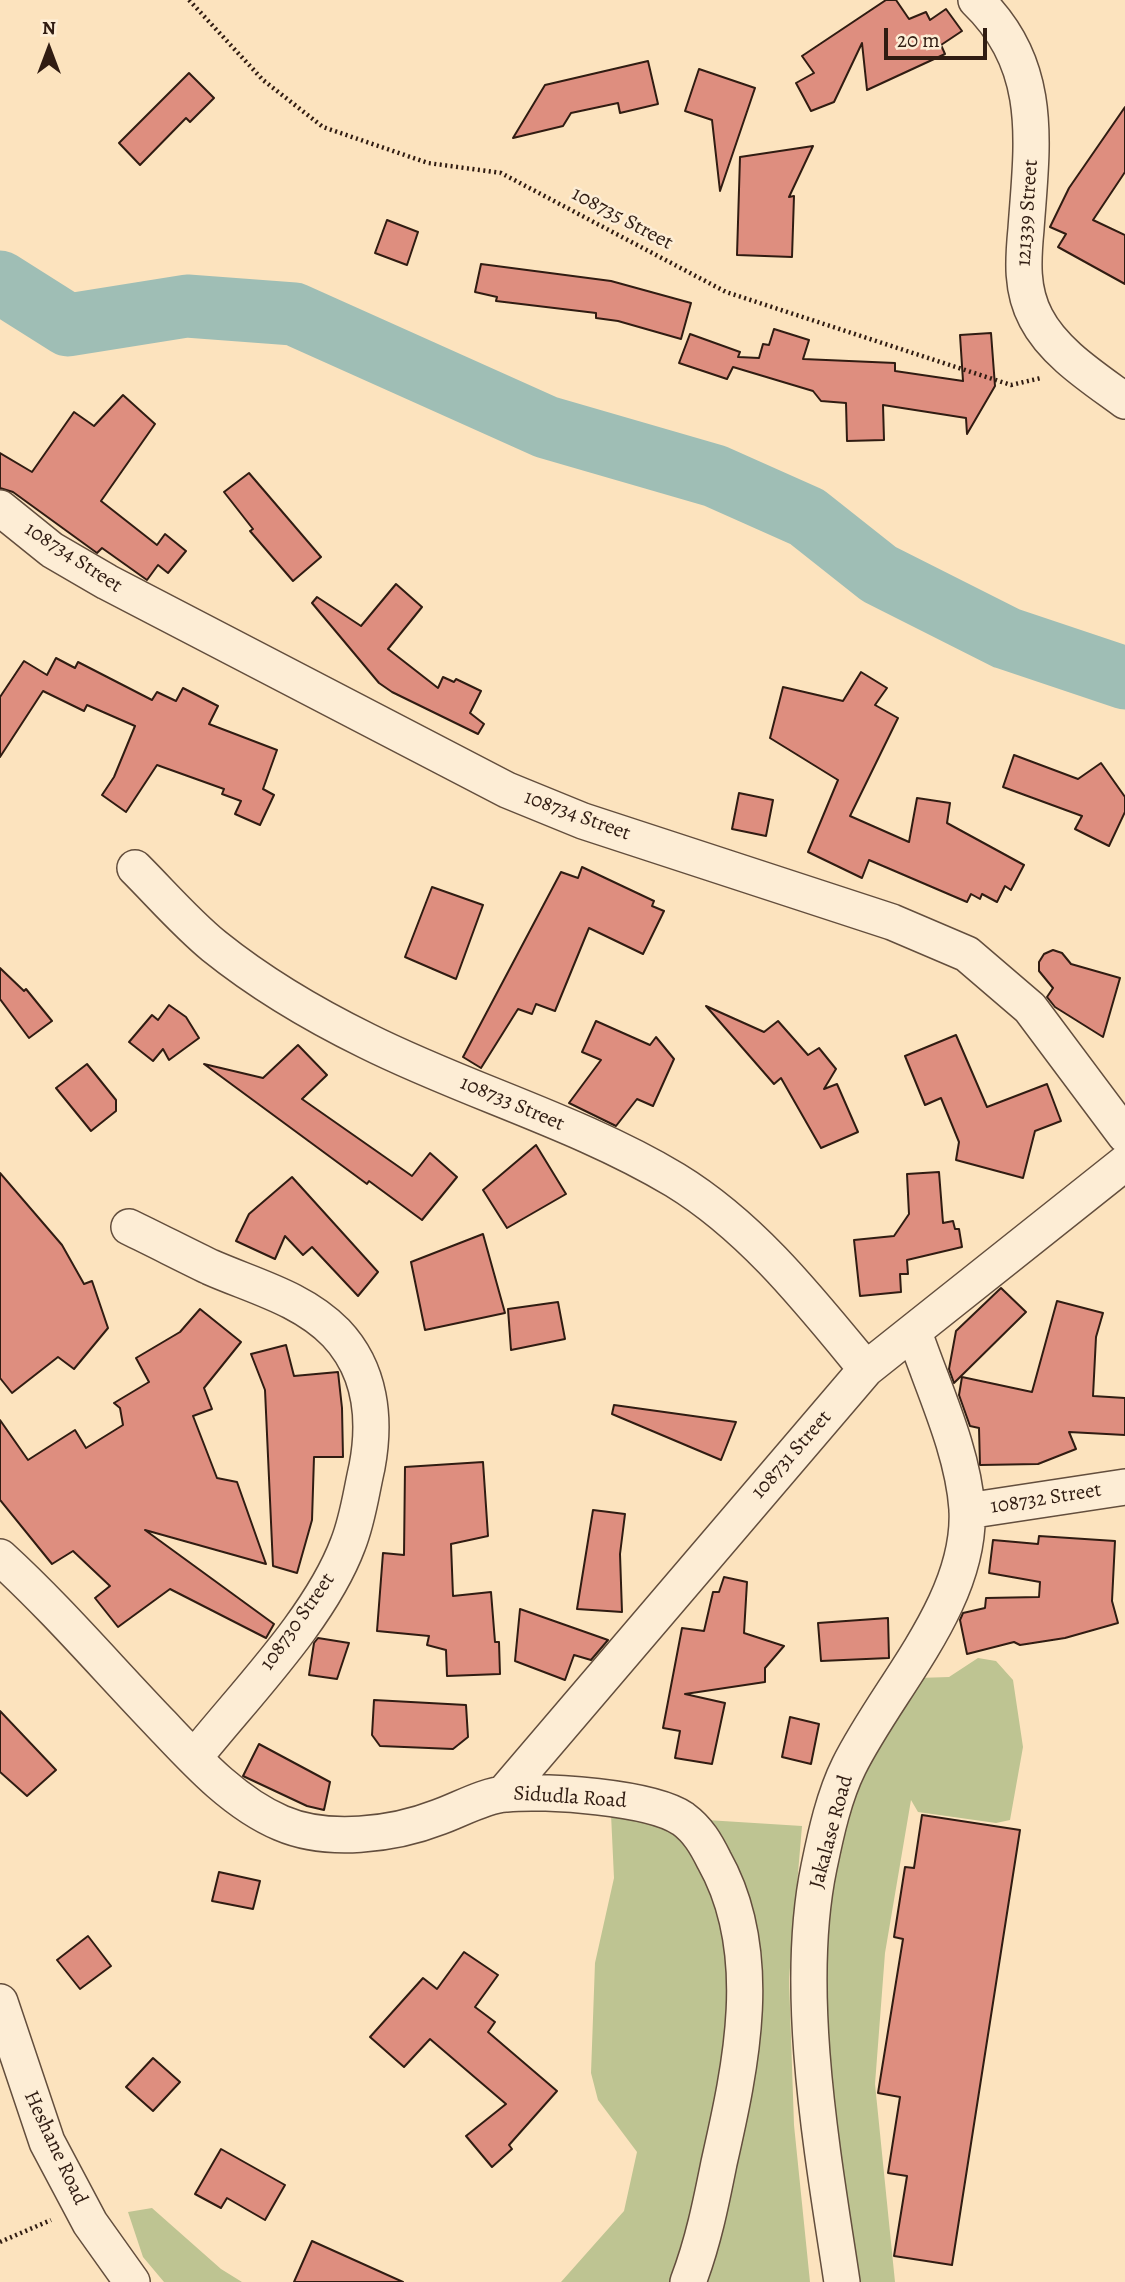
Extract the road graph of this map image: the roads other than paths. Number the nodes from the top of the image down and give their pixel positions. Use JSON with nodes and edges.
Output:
{"nodes":[{"id":1,"x":976,"y":0,"type":"edge"},
{"id":2,"x":1125,"y":401,"type":"edge"},
{"id":3,"x":0,"y":508,"type":"edge"},
{"id":4,"x":135,"y":868,"type":"dead end"},
{"id":5,"x":1125,"y":1135,"type":"edge"},
{"id":6,"x":1125,"y":1163,"type":"edge"},
{"id":7,"x":129,"y":1227,"type":"dead end"},
{"id":8,"x":914,"y":1332,"type":"junction"},
{"id":9,"x":866,"y":1369,"type":"junction"},
{"id":10,"x":1125,"y":1487,"type":"edge"},
{"id":11,"x":967,"y":1511,"type":"junction"},
{"id":12,"x":0,"y":1557,"type":"edge"},
{"id":13,"x":194,"y":1758,"type":"junction"},
{"id":14,"x":504,"y":1794,"type":"junction"},
{"id":15,"x":0,"y":2002,"type":"edge"},
{"id":16,"x":132,"y":2282,"type":"edge"},
{"id":17,"x":688,"y":2282,"type":"edge"},
{"id":18,"x":842,"y":2282,"type":"edge"}],
"edges":[{"from":1,"to":2,"type":"street","name":"121339 Street"},
{"from":3,"to":5,"type":"street","name":"108734 Street"},
{"from":4,"to":9,"type":"street","name":"108733 Street"},
{"from":6,"to":8,"type":"street","name":"108731 Street"},
{"from":7,"to":13,"type":"street","name":"108730 Street"},
{"from":8,"to":9,"type":"street","name":"108731 Street"},
{"from":8,"to":11,"type":"street","name":"Jakalase Road"},
{"from":9,"to":14,"type":"street","name":"108731 Street"},
{"from":10,"to":11,"type":"street","name":"108732 Street"},
{"from":11,"to":18,"type":"street","name":"Jakalase Road"},
{"from":12,"to":13,"type":"street","name":"Sidudla Road"},
{"from":13,"to":14,"type":"street","name":"Sidudla Road"},
{"from":14,"to":17,"type":"street","name":"Sidudla Road"},
{"from":15,"to":16,"type":"street","name":"Heshane Road"}]}
